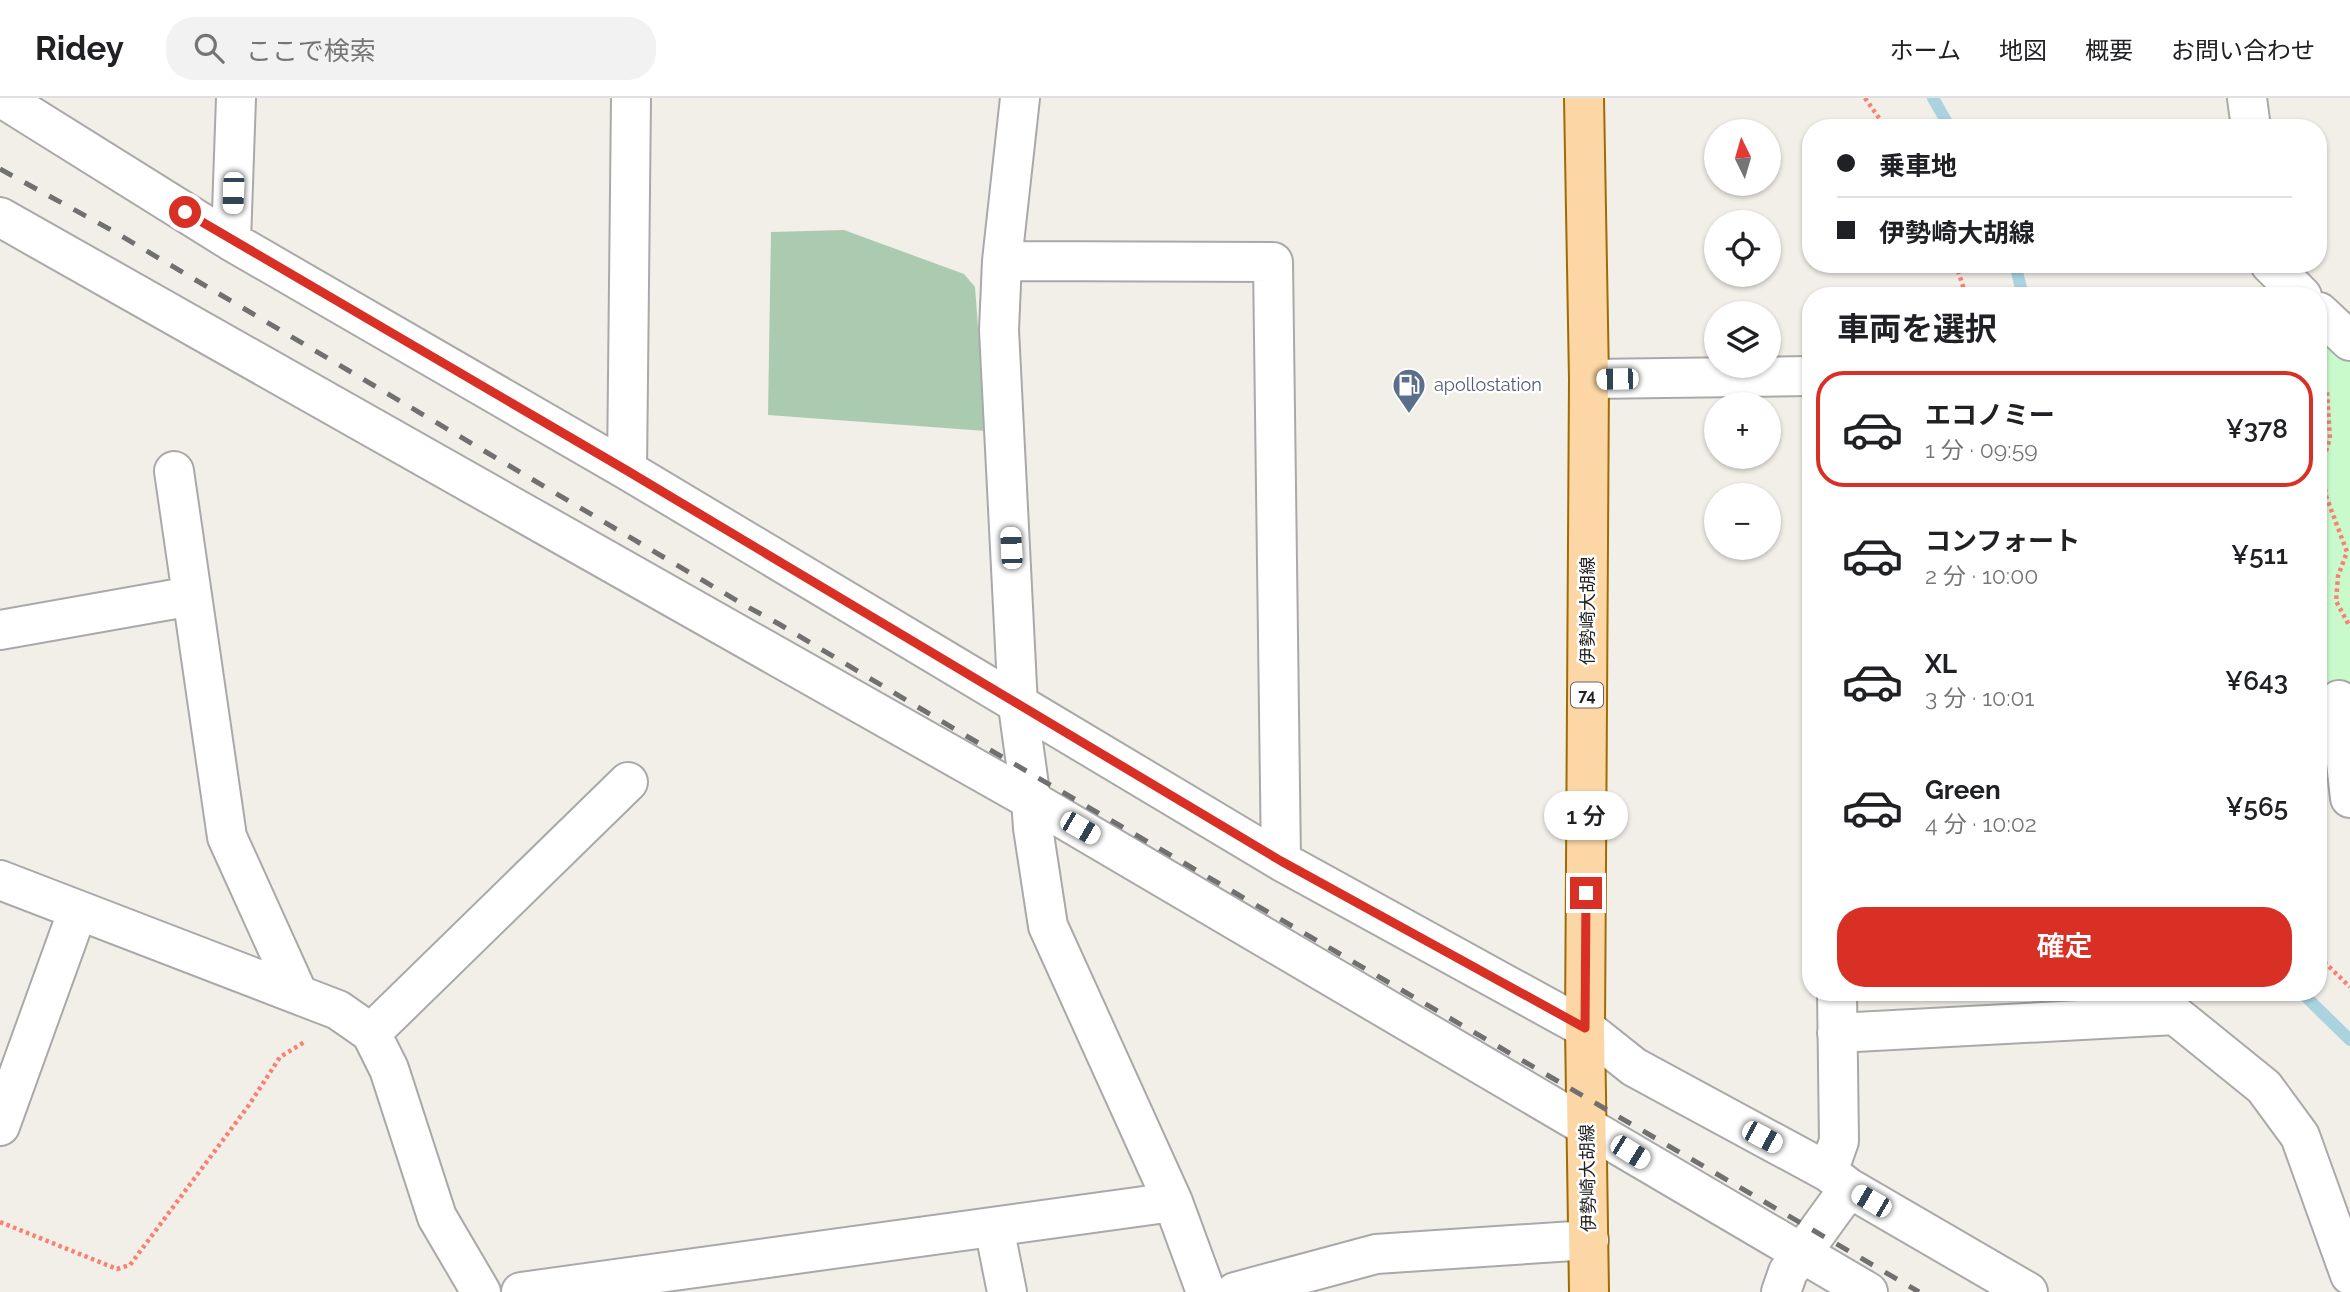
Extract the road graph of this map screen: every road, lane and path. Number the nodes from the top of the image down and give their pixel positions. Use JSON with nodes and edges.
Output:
{"nodes":[{"id":1,"x":2,"y":98,"type":"edge"},
{"id":2,"x":236,"y":98,"type":"edge"},
{"id":3,"x":631,"y":98,"type":"edge"},
{"id":4,"x":1020,"y":98,"type":"edge"},
{"id":5,"x":1584,"y":98,"type":"edge"},
{"id":6,"x":1865,"y":98,"type":"edge"},
{"id":7,"x":2247,"y":98,"type":"edge"},
{"id":8,"x":1880,"y":119,"type":"edge"},
{"id":9,"x":2250,"y":119,"type":"edge"},
{"id":10,"x":0,"y":217,"type":"edge"},
{"id":11,"x":231,"y":241,"type":"junction"},
{"id":12,"x":1002,"y":261,"type":"junction"},
{"id":13,"x":2279,"y":273,"type":"edge"},
{"id":14,"x":2293,"y":287,"type":"edge"},
{"id":15,"x":2327,"y":319,"type":"edge"},
{"id":16,"x":2350,"y":341,"type":"edge"},
{"id":17,"x":1802,"y":376,"type":"edge"},
{"id":18,"x":1589,"y":379,"type":"junction"},
{"id":19,"x":2327,"y":392,"type":"edge"},
{"id":20,"x":2327,"y":448,"type":"edge"},
{"id":21,"x":626,"y":470,"type":"junction"},
{"id":22,"x":174,"y":471,"type":"dead end"},
{"id":23,"x":2327,"y":499,"type":"edge"},
{"id":24,"x":192,"y":596,"type":"junction"},
{"id":25,"x":2350,"y":627,"type":"edge"},
{"id":26,"x":0,"y":629,"type":"edge"},
{"id":27,"x":2336,"y":700,"type":"edge"},
{"id":28,"x":1018,"y":706,"type":"junction"},
{"id":29,"x":628,"y":782,"type":"dead end"},
{"id":30,"x":2350,"y":798,"type":"edge"},
{"id":31,"x":1031,"y":800,"type":"junction"},
{"id":32,"x":1281,"y":861,"type":"junction"},
{"id":33,"x":0,"y":880,"type":"edge"},
{"id":34,"x":78,"y":910,"type":"junction"},
{"id":35,"x":2327,"y":965,"type":"edge"},
{"id":36,"x":2350,"y":987,"type":"edge"},
{"id":37,"x":298,"y":994,"type":"junction"},
{"id":38,"x":1838,"y":1001,"type":"edge"},
{"id":39,"x":359,"y":1024,"type":"junction"},
{"id":40,"x":1585,"y":1028,"type":"junction"},
{"id":41,"x":1837,"y":1033,"type":"junction"},
{"id":42,"x":2,"y":1111,"type":"edge"},
{"id":43,"x":1587,"y":1125,"type":"junction"},
{"id":44,"x":1838,"y":1180,"type":"junction"},
{"id":45,"x":1173,"y":1202,"type":"junction"},
{"id":46,"x":0,"y":1222,"type":"edge"},
{"id":47,"x":994,"y":1227,"type":"junction"},
{"id":48,"x":1589,"y":1240,"type":"junction"},
{"id":49,"x":1801,"y":1253,"type":"junction"},
{"id":50,"x":2350,"y":1275,"type":"edge"},
{"id":51,"x":481,"y":1292,"type":"edge"},
{"id":52,"x":521,"y":1292,"type":"edge"},
{"id":53,"x":1007,"y":1292,"type":"edge"},
{"id":54,"x":1206,"y":1292,"type":"edge"},
{"id":55,"x":1235,"y":1292,"type":"edge"},
{"id":56,"x":1589,"y":1292,"type":"edge"},
{"id":57,"x":1781,"y":1292,"type":"edge"},
{"id":58,"x":1868,"y":1292,"type":"edge"},
{"id":59,"x":2028,"y":1292,"type":"edge"}],
"edges":[{"from":1,"to":11,"type":"street"},
{"from":2,"to":11,"type":"street"},
{"from":3,"to":21,"type":"street"},
{"from":4,"to":12,"type":"street"},
{"from":5,"to":18,"type":"main road","name":"伊勢崎大胡線","number":"74"},
{"from":6,"to":8,"type":"path"},
{"from":7,"to":9,"type":"street"},
{"from":10,"to":31,"type":"street"},
{"from":11,"to":21,"type":"street"},
{"from":12,"to":28,"type":"street"},
{"from":12,"to":32,"type":"street"},
{"from":13,"to":14,"type":"street"},
{"from":15,"to":16,"type":"street"},
{"from":17,"to":18,"type":"street"},
{"from":18,"to":40,"type":"main road","name":"伊勢崎大胡線","number":"74"},
{"from":19,"to":20,"type":"path"},
{"from":21,"to":28,"type":"street"},
{"from":22,"to":24,"type":"street"},
{"from":23,"to":25,"type":"path"},
{"from":24,"to":26,"type":"street"},
{"from":24,"to":37,"type":"street"},
{"from":27,"to":30,"type":"street"},
{"from":28,"to":31,"type":"street"},
{"from":28,"to":32,"type":"street"},
{"from":29,"to":39,"type":"street"},
{"from":31,"to":43,"type":"street"},
{"from":31,"to":45,"type":"street"},
{"from":32,"to":40,"type":"street"},
{"from":33,"to":34,"type":"street"},
{"from":34,"to":37,"type":"street"},
{"from":34,"to":42,"type":"street"},
{"from":35,"to":36,"type":"path"},
{"from":37,"to":39,"type":"street"},
{"from":38,"to":41,"type":"street"},
{"from":39,"to":46,"type":"path"},
{"from":39,"to":51,"type":"street"},
{"from":40,"to":43,"type":"main road","name":"伊勢崎大胡線","number":"74"},
{"from":40,"to":44,"type":"street"},
{"from":41,"to":44,"type":"street"},
{"from":41,"to":50,"type":"street"},
{"from":43,"to":48,"type":"main road","name":"伊勢崎大胡線","number":"74"},
{"from":43,"to":49,"type":"street"},
{"from":44,"to":49,"type":"street"},
{"from":44,"to":59,"type":"street"},
{"from":45,"to":47,"type":"street"},
{"from":45,"to":54,"type":"street"},
{"from":47,"to":52,"type":"street"},
{"from":47,"to":53,"type":"street"},
{"from":48,"to":55,"type":"street"},
{"from":48,"to":56,"type":"main road","name":"伊勢崎大胡線","number":"74"},
{"from":49,"to":57,"type":"street"},
{"from":49,"to":58,"type":"street"}]}
